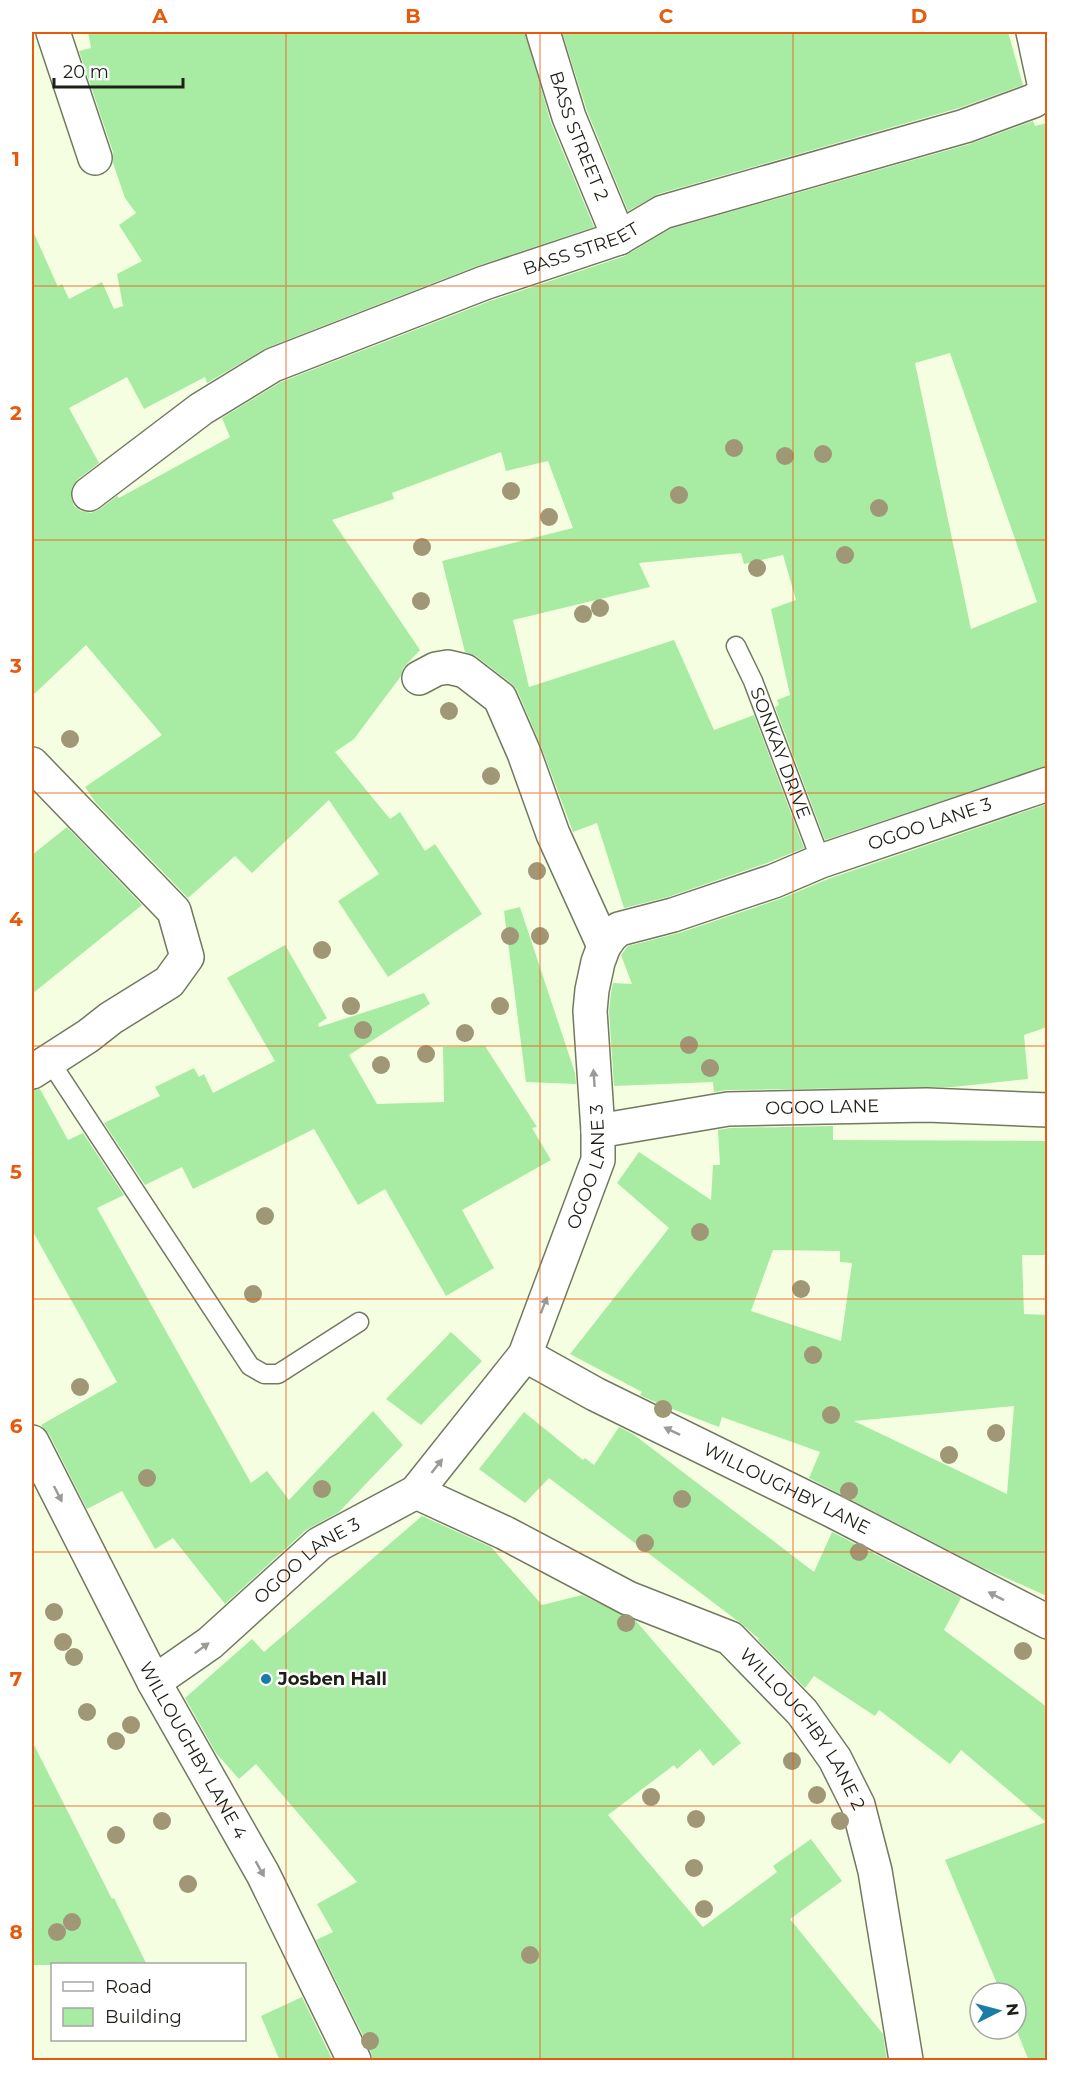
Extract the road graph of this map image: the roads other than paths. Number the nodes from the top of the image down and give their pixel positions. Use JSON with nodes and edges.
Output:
{"nodes":[{"id":1,"x":53,"y":32,"type":"edge"},
{"id":2,"x":543,"y":32,"type":"edge"},
{"id":3,"x":1033,"y":32,"type":"edge"},
{"id":4,"x":95,"y":158,"type":"dead end"},
{"id":5,"x":619,"y":238,"type":"junction"},
{"id":6,"x":89,"y":494,"type":"dead end"},
{"id":7,"x":736,"y":646,"type":"dead end"},
{"id":8,"x":419,"y":678,"type":"dead end"},
{"id":9,"x":32,"y":764,"type":"edge"},
{"id":10,"x":1047,"y":784,"type":"edge"},
{"id":11,"x":821,"y":861,"type":"junction"},
{"id":12,"x":604,"y":946,"type":"junction"},
{"id":13,"x":40,"y":1066,"type":"edge"},
{"id":14,"x":1047,"y":1110,"type":"edge"},
{"id":15,"x":598,"y":1131,"type":"junction"},
{"id":16,"x":359,"y":1322,"type":"dead end"},
{"id":17,"x":525,"y":1355,"type":"junction"},
{"id":18,"x":32,"y":1442,"type":"edge"},
{"id":19,"x":416,"y":1492,"type":"junction"},
{"id":20,"x":1047,"y":1622,"type":"edge"},
{"id":21,"x":154,"y":1682,"type":"junction"},
{"id":22,"x":354,"y":2061,"type":"edge"},
{"id":23,"x":906,"y":2061,"type":"edge"}],
"edges":[{"from":1,"to":4,"type":"street"},
{"from":2,"to":5,"type":"street","name":"BASS STREET 2"},
{"from":3,"to":5,"type":"street","name":"BASS STREET"},
{"from":5,"to":6,"type":"street","name":"BASS STREET"},
{"from":7,"to":11,"type":"lane","name":"SONKAY DRIVE"},
{"from":8,"to":12,"type":"street"},
{"from":9,"to":13,"type":"street"},
{"from":10,"to":11,"type":"street","name":"OGOO LANE 3"},
{"from":11,"to":12,"type":"street","name":"OGOO LANE 3"},
{"from":15,"to":12,"type":"street","name":"OGOO LANE 3","one_way":true},
{"from":13,"to":16,"type":"lane"},
{"from":14,"to":15,"type":"street","name":"OGOO LANE"},
{"from":17,"to":15,"type":"street","name":"OGOO LANE 3","one_way":true},
{"from":19,"to":17,"type":"street","name":"OGOO LANE 3","one_way":true},
{"from":20,"to":17,"type":"street","name":"WILLOUGHBY LANE","one_way":true},
{"from":18,"to":21,"type":"street","name":"WILLOUGHBY LANE 4","one_way":true},
{"from":21,"to":19,"type":"street","name":"OGOO LANE 3","one_way":true},
{"from":19,"to":23,"type":"street","name":"WILLOUGHBY LANE 2"},
{"from":21,"to":22,"type":"street","name":"WILLOUGHBY LANE 4","one_way":true}]}
